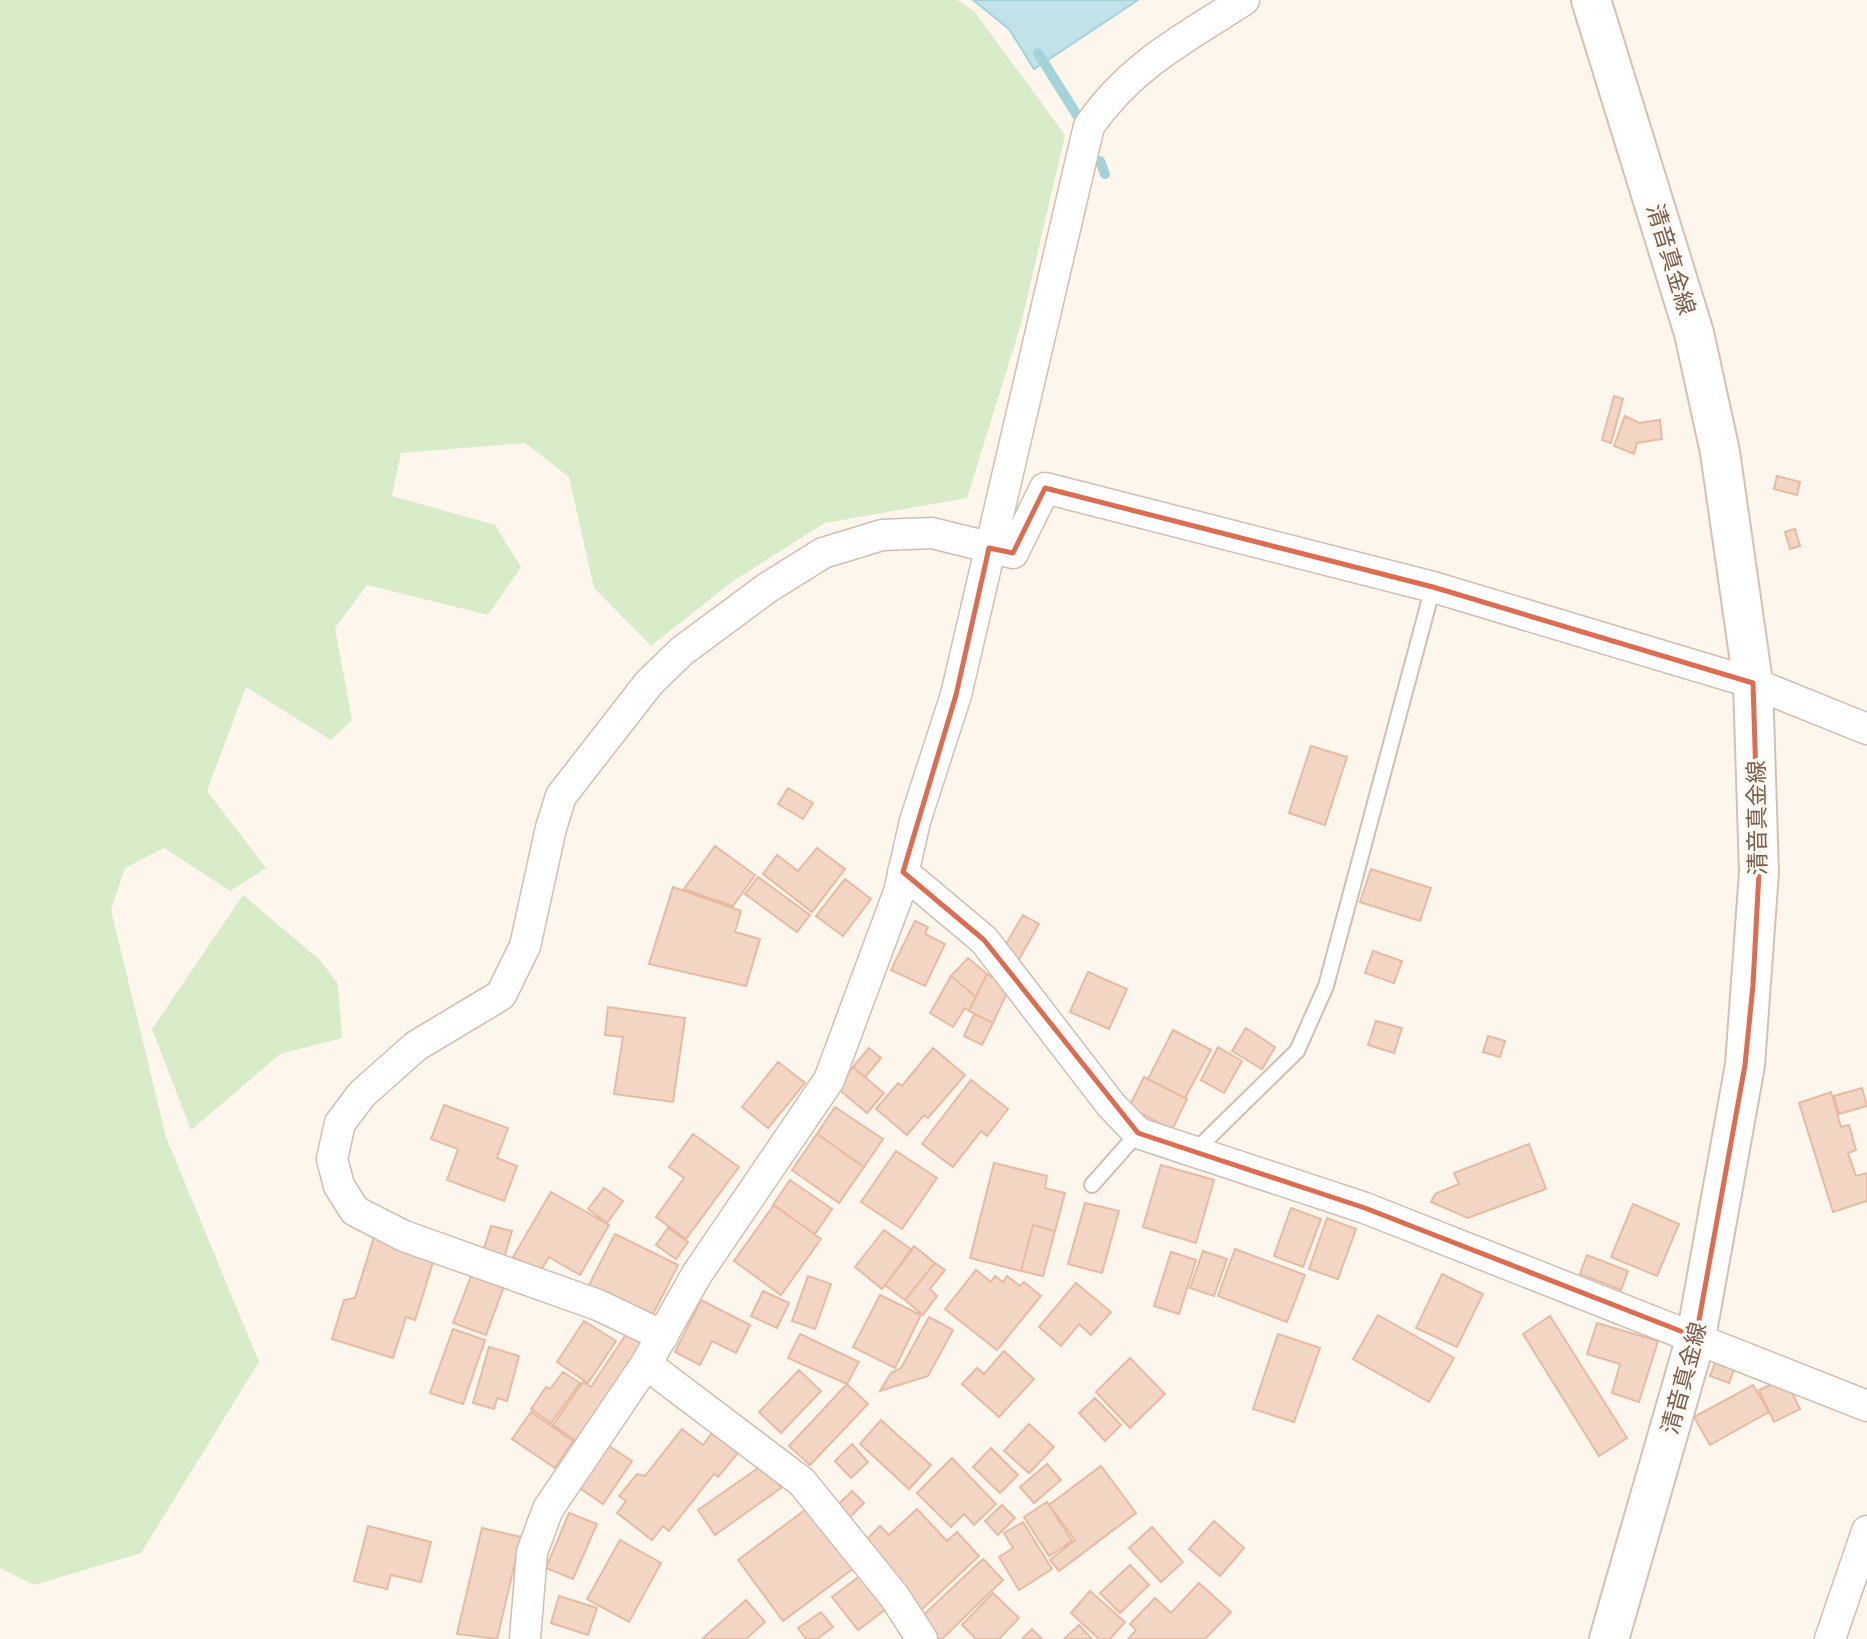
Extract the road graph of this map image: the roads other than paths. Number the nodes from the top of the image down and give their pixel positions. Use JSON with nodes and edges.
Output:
{"nodes":[{"id":1,"x":1244,"y":0,"type":"edge"},
{"id":2,"x":1591,"y":0,"type":"edge"},
{"id":3,"x":989,"y":548,"type":"junction"},
{"id":4,"x":1433,"y":587,"type":"junction"},
{"id":5,"x":1753,"y":683,"type":"junction"},
{"id":6,"x":1867,"y":729,"type":"edge"},
{"id":7,"x":903,"y":872,"type":"junction"},
{"id":8,"x":1138,"y":1133,"type":"junction"},
{"id":9,"x":1195,"y":1151,"type":"junction"},
{"id":10,"x":1093,"y":1185,"type":"dead end"},
{"id":11,"x":663,"y":1336,"type":"junction"},
{"id":12,"x":1696,"y":1338,"type":"junction"},
{"id":13,"x":646,"y":1364,"type":"junction"},
{"id":14,"x":1867,"y":1406,"type":"edge"},
{"id":15,"x":1867,"y":1531,"type":"edge"},
{"id":16,"x":525,"y":1639,"type":"edge"},
{"id":17,"x":922,"y":1639,"type":"edge"},
{"id":18,"x":1609,"y":1639,"type":"edge"},
{"id":19,"x":1830,"y":1639,"type":"edge"}],
"edges":[{"from":1,"to":3,"type":"street"},
{"from":2,"to":5,"type":"main road","name":"清音真金線"},
{"from":3,"to":4,"type":"street"},
{"from":3,"to":7,"type":"street"},
{"from":3,"to":11,"type":"street"},
{"from":4,"to":5,"type":"street"},
{"from":4,"to":9,"type":"lane"},
{"from":5,"to":6,"type":"street"},
{"from":5,"to":12,"type":"main road","name":"清音真金線"},
{"from":7,"to":8,"type":"street"},
{"from":7,"to":11,"type":"street"},
{"from":8,"to":9,"type":"street"},
{"from":8,"to":10,"type":"lane"},
{"from":9,"to":12,"type":"street"},
{"from":11,"to":13,"type":"street"},
{"from":12,"to":14,"type":"street"},
{"from":12,"to":18,"type":"main road","name":"清音真金線"},
{"from":13,"to":16,"type":"street"},
{"from":13,"to":17,"type":"street"},
{"from":15,"to":19,"type":"street"}]}
